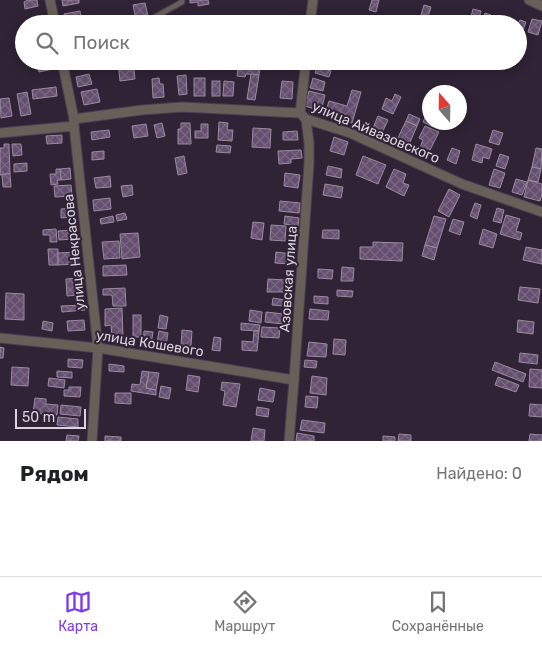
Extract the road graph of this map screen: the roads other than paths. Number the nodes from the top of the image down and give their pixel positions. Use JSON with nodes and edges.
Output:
{"nodes":[{"id":1,"x":50,"y":0,"type":"edge"},
{"id":2,"x":182,"y":0,"type":"edge"},
{"id":3,"x":313,"y":0,"type":"edge"},
{"id":4,"x":529,"y":0,"type":"edge"},
{"id":5,"x":542,"y":6,"type":"edge"},
{"id":6,"x":53,"y":15,"type":"edge"},
{"id":7,"x":159,"y":15,"type":"edge"},
{"id":8,"x":311,"y":15,"type":"edge"},
{"id":9,"x":64,"y":70,"type":"edge"},
{"id":10,"x":306,"y":70,"type":"edge"},
{"id":11,"x":303,"y":116,"type":"junction"},
{"id":12,"x":74,"y":122,"type":"junction"},
{"id":13,"x":0,"y":133,"type":"edge"},
{"id":14,"x":542,"y":212,"type":"edge"},
{"id":15,"x":0,"y":338,"type":"edge"},
{"id":16,"x":98,"y":348,"type":"junction"},
{"id":17,"x":294,"y":380,"type":"junction"},
{"id":18,"x":92,"y":441,"type":"edge"},
{"id":19,"x":289,"y":441,"type":"edge"}],
"edges":[{"from":1,"to":6,"type":"street"},
{"from":2,"to":7,"type":"lane"},
{"from":3,"to":8,"type":"street"},
{"from":4,"to":5,"type":"street"},
{"from":9,"to":12,"type":"street","name":"улица Некрасова"},
{"from":10,"to":11,"type":"street","name":"Азовская улица"},
{"from":11,"to":12,"type":"street","name":"улица Айвазовского"},
{"from":11,"to":14,"type":"street","name":"улица Айвазовского"},
{"from":11,"to":17,"type":"street","name":"Азовская улица"},
{"from":12,"to":13,"type":"street","name":"улица Айвазовского"},
{"from":12,"to":16,"type":"street","name":"улица Некрасова"},
{"from":15,"to":16,"type":"street","name":"улица Кошевого"},
{"from":16,"to":17,"type":"street","name":"улица Кошевого"},
{"from":16,"to":18,"type":"street","name":"улица Некрасова"},
{"from":17,"to":19,"type":"street","name":"Азовская улица"}]}
